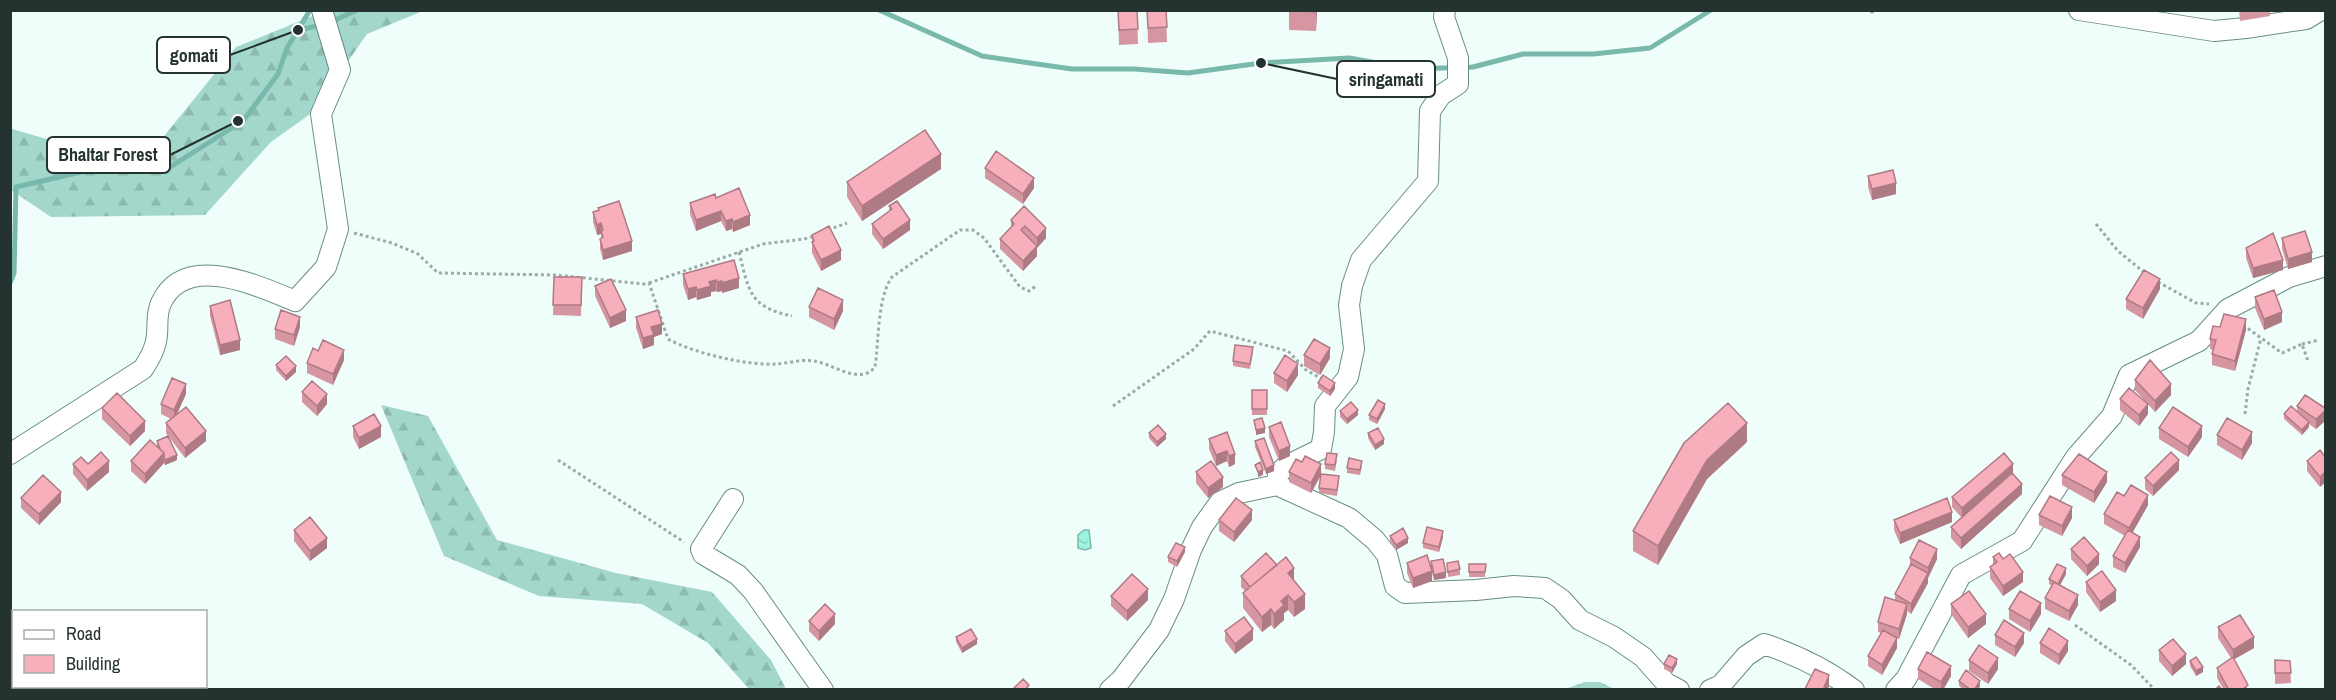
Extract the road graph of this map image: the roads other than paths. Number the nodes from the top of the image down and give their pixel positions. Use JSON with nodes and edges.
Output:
{"nodes":[{"id":1,"x":322,"y":10,"type":"edge"},
{"id":2,"x":1445,"y":10,"type":"edge"},
{"id":3,"x":2079,"y":10,"type":"edge"},
{"id":4,"x":2321,"y":10,"type":"edge"},
{"id":5,"x":2325,"y":266,"type":"edge"},
{"id":6,"x":10,"y":454,"type":"edge"},
{"id":7,"x":1277,"y":485,"type":"junction"},
{"id":8,"x":733,"y":499,"type":"dead end"},
{"id":9,"x":823,"y":690,"type":"edge"},
{"id":10,"x":1110,"y":690,"type":"edge"},
{"id":11,"x":1679,"y":690,"type":"edge"},
{"id":12,"x":1710,"y":690,"type":"edge"},
{"id":13,"x":1854,"y":690,"type":"edge"},
{"id":14,"x":1896,"y":690,"type":"edge"}],
"edges":[{"from":1,"to":6,"type":"street"},
{"from":2,"to":7,"type":"street"},
{"from":3,"to":4,"type":"street"},
{"from":5,"to":14,"type":"street"},
{"from":7,"to":10,"type":"street"},
{"from":7,"to":11,"type":"street"},
{"from":8,"to":9,"type":"street"},
{"from":12,"to":13,"type":"street"}]}
